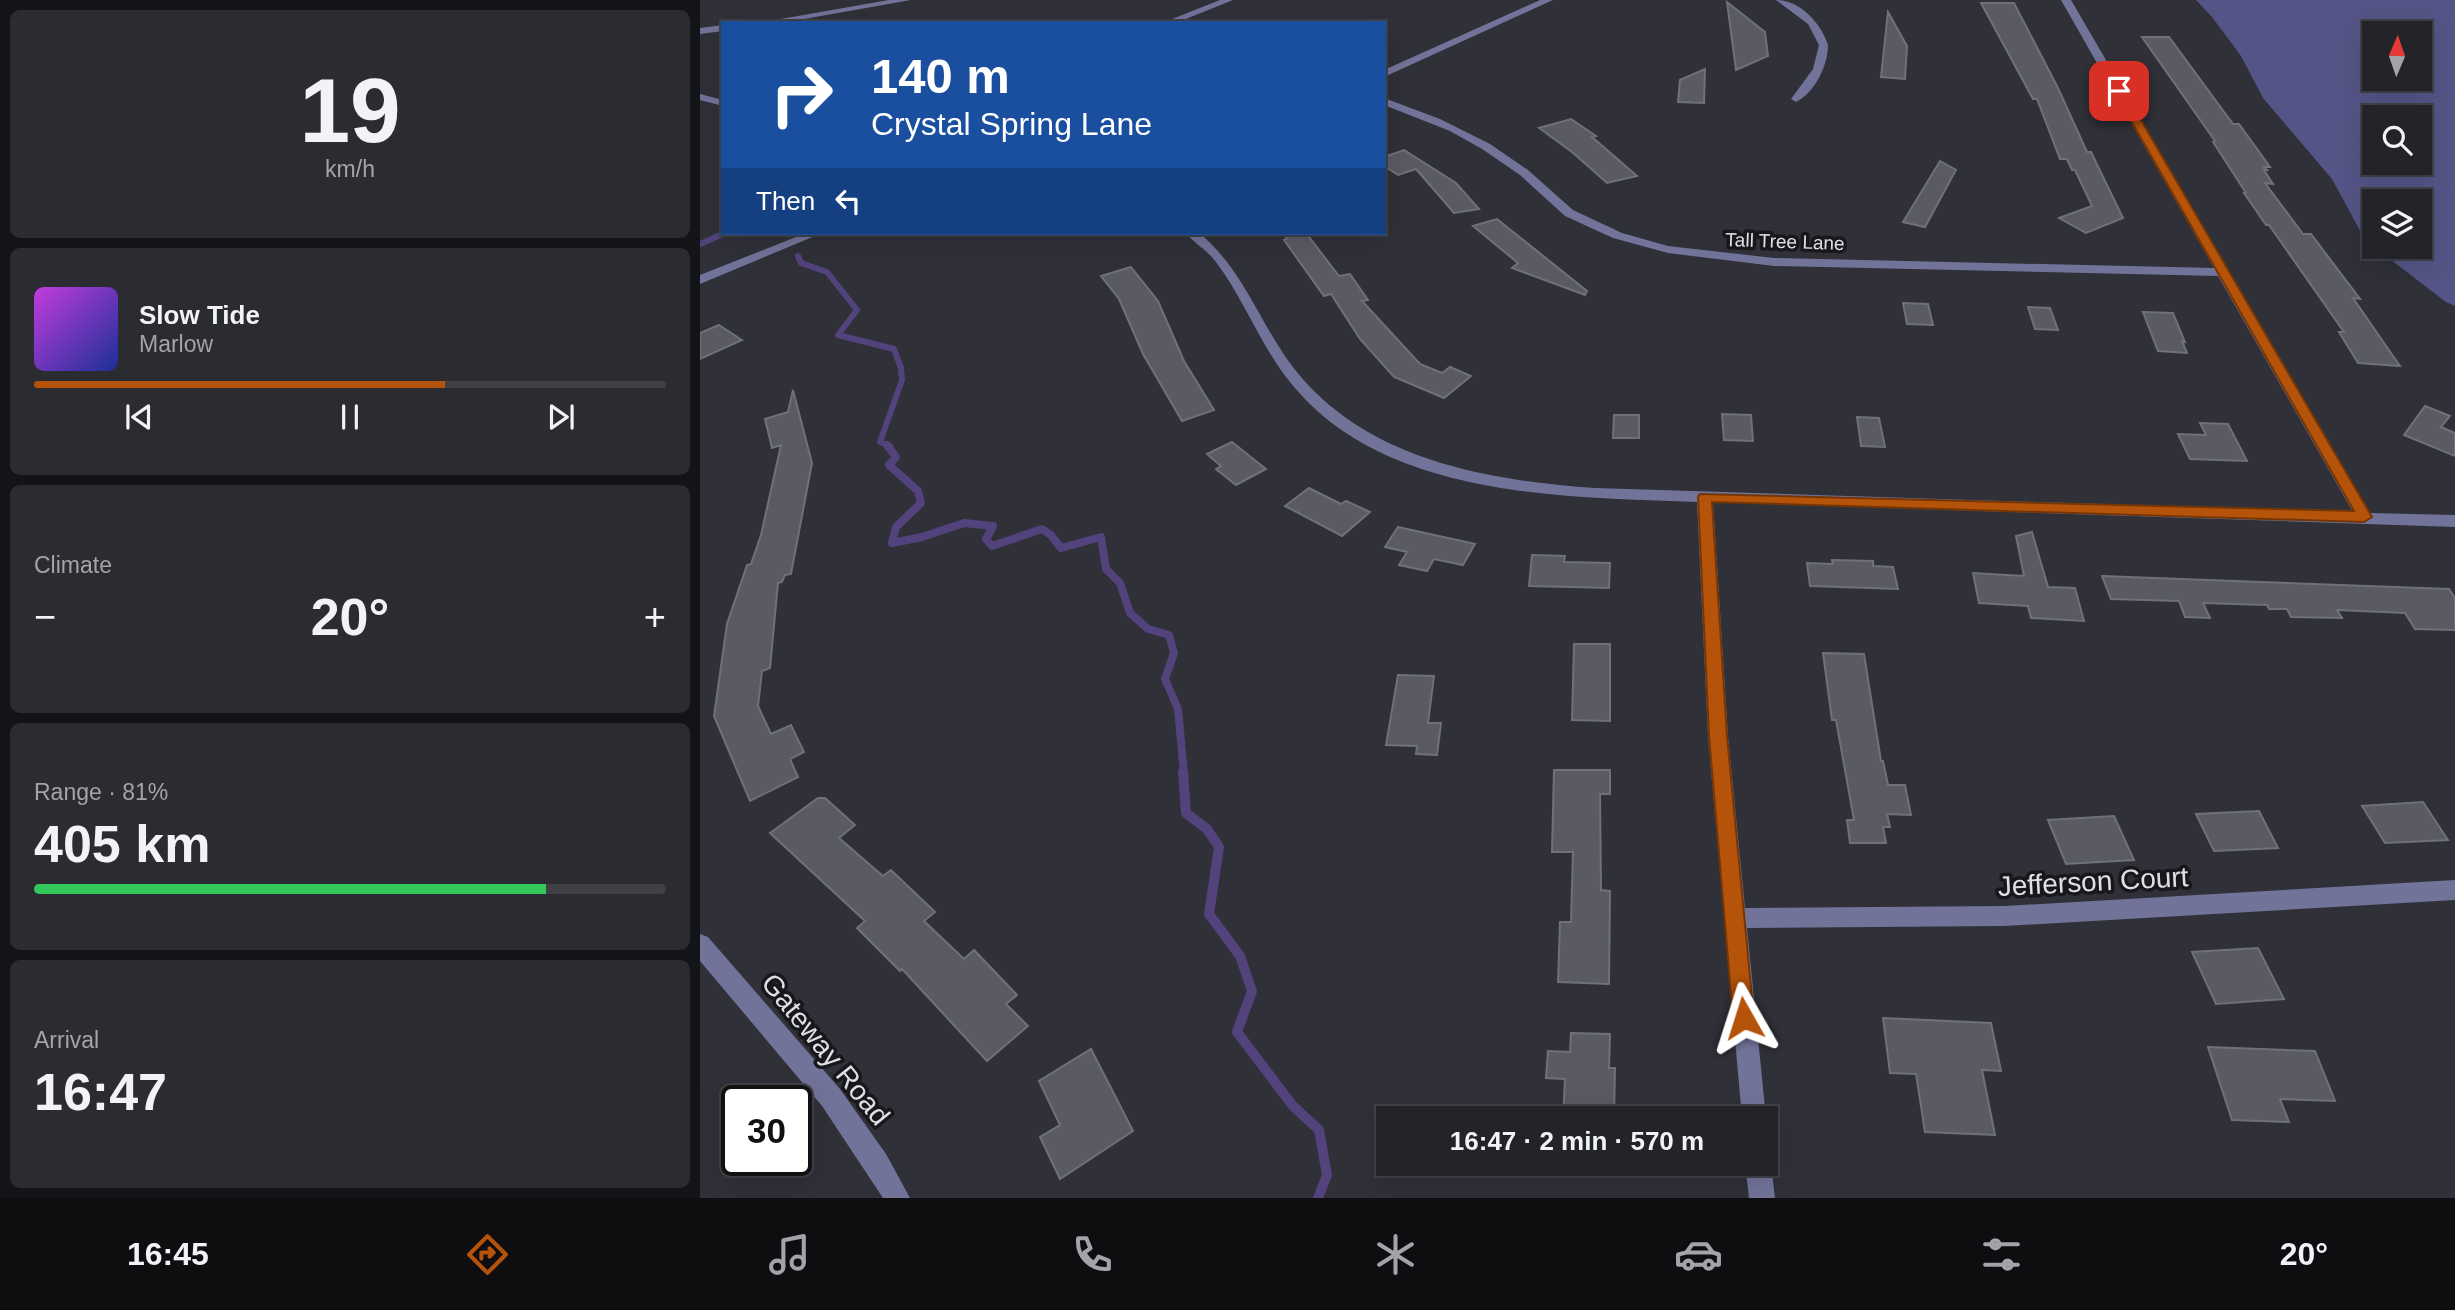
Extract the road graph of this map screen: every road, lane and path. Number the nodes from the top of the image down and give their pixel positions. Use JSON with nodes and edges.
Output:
{"nodes":[{"id":1,"x":906,"y":0,"type":"edge"},
{"id":2,"x":1228,"y":0,"type":"edge"},
{"id":3,"x":1548,"y":0,"type":"edge"},
{"id":4,"x":1781,"y":0,"type":"edge"},
{"id":5,"x":2066,"y":0,"type":"edge"},
{"id":6,"x":775,"y":21,"type":"edge"},
{"id":7,"x":1172,"y":21,"type":"edge"},
{"id":8,"x":721,"y":28,"type":"edge"},
{"id":9,"x":700,"y":31,"type":"edge"},
{"id":10,"x":1386,"y":74,"type":"edge"},
{"id":11,"x":700,"y":97,"type":"edge"},
{"id":12,"x":1796,"y":99,"type":"dead end"},
{"id":13,"x":721,"y":102,"type":"edge"},
{"id":14,"x":1386,"y":103,"type":"edge"},
{"id":15,"x":811,"y":235,"type":"edge"},
{"id":16,"x":1194,"y":235,"type":"edge"},
{"id":17,"x":2225,"y":272,"type":"junction"},
{"id":18,"x":700,"y":280,"type":"edge"},
{"id":19,"x":1705,"y":497,"type":"junction"},
{"id":20,"x":2364,"y":517,"type":"junction"},
{"id":21,"x":2455,"y":521,"type":"edge"},
{"id":22,"x":2455,"y":890,"type":"edge"},
{"id":23,"x":1734,"y":918,"type":"junction"},
{"id":24,"x":700,"y":944,"type":"edge"},
{"id":25,"x":1753,"y":1106,"type":"edge"},
{"id":26,"x":1759,"y":1176,"type":"edge"},
{"id":27,"x":897,"y":1198,"type":"edge"},
{"id":28,"x":1762,"y":1198,"type":"edge"}],
"edges":[{"from":1,"to":6,"type":"street"},
{"from":2,"to":7,"type":"street"},
{"from":3,"to":10,"type":"street"},
{"from":4,"to":12,"type":"street"},
{"from":5,"to":17,"type":"street"},
{"from":8,"to":9,"type":"street"},
{"from":11,"to":13,"type":"street"},
{"from":14,"to":17,"type":"street","name":"Tall Tree Lane"},
{"from":15,"to":18,"type":"street"},
{"from":16,"to":19,"type":"street"},
{"from":17,"to":20,"type":"street"},
{"from":19,"to":20,"type":"street"},
{"from":19,"to":23,"type":"street"},
{"from":20,"to":21,"type":"street"},
{"from":22,"to":23,"type":"street","name":"Jefferson Court"},
{"from":23,"to":25,"type":"street"},
{"from":24,"to":27,"type":"street","name":"Gateway Road"},
{"from":26,"to":28,"type":"street"}]}
